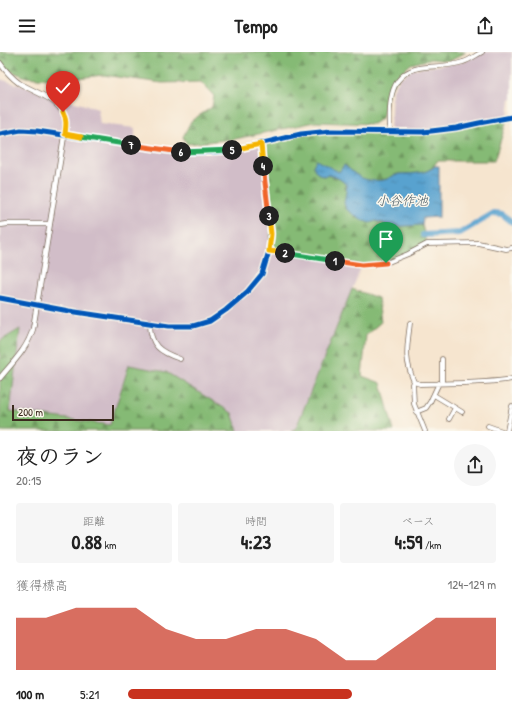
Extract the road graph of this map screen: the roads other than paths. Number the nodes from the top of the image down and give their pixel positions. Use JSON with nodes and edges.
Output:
{"nodes":[{"id":1,"x":482,"y":52,"type":"edge"},
{"id":2,"x":0,"y":63,"type":"edge"},
{"id":3,"x":512,"y":117,"type":"edge"},
{"id":4,"x":390,"y":133,"type":"junction"},
{"id":5,"x":0,"y":134,"type":"edge"},
{"id":6,"x":65,"y":134,"type":"junction"},
{"id":7,"x":261,"y":144,"type":"junction"},
{"id":8,"x":50,"y":224,"type":"junction"},
{"id":9,"x":0,"y":225,"type":"edge"},
{"id":10,"x":512,"y":248,"type":"edge"},
{"id":11,"x":269,"y":251,"type":"junction"},
{"id":12,"x":0,"y":298,"type":"edge"},
{"id":13,"x":36,"y":304,"type":"junction"},
{"id":14,"x":150,"y":323,"type":"junction"},
{"id":15,"x":410,"y":323,"type":"dead end"},
{"id":16,"x":180,"y":359,"type":"dead end"},
{"id":17,"x":442,"y":359,"type":"dead end"},
{"id":18,"x":0,"y":378,"type":"edge"},
{"id":19,"x":512,"y":379,"type":"edge"},
{"id":20,"x":414,"y":382,"type":"junction"},
{"id":21,"x":441,"y":383,"type":"junction"},
{"id":22,"x":434,"y":396,"type":"junction"},
{"id":23,"x":512,"y":406,"type":"edge"},
{"id":24,"x":455,"y":408,"type":"junction"},
{"id":25,"x":416,"y":412,"type":"junction"},
{"id":26,"x":462,"y":412,"type":"dead end"},
{"id":27,"x":449,"y":419,"type":"dead end"},
{"id":28,"x":488,"y":426,"type":"dead end"},
{"id":29,"x":425,"y":431,"type":"edge"},
{"id":30,"x":502,"y":431,"type":"edge"},
{"id":31,"x":507,"y":431,"type":"edge"}],
"edges":[{"from":1,"to":4,"type":"street"},
{"from":2,"to":6,"type":"street"},
{"from":3,"to":4,"type":"street"},
{"from":4,"to":7,"type":"street"},
{"from":5,"to":6,"type":"street"},
{"from":6,"to":7,"type":"street"},
{"from":6,"to":8,"type":"street"},
{"from":7,"to":11,"type":"street"},
{"from":8,"to":9,"type":"street"},
{"from":8,"to":13,"type":"street"},
{"from":10,"to":11,"type":"street"},
{"from":11,"to":14,"type":"street"},
{"from":12,"to":13,"type":"street"},
{"from":13,"to":14,"type":"street"},
{"from":13,"to":18,"type":"street"},
{"from":14,"to":16,"type":"street"},
{"from":15,"to":20,"type":"street"},
{"from":17,"to":21,"type":"street"},
{"from":19,"to":21,"type":"street"},
{"from":20,"to":21,"type":"street"},
{"from":20,"to":25,"type":"street"},
{"from":21,"to":22,"type":"street"},
{"from":22,"to":24,"type":"street"},
{"from":22,"to":25,"type":"street"},
{"from":23,"to":31,"type":"street"},
{"from":24,"to":26,"type":"street"},
{"from":24,"to":27,"type":"street"},
{"from":25,"to":29,"type":"street"},
{"from":28,"to":30,"type":"street"}]}
